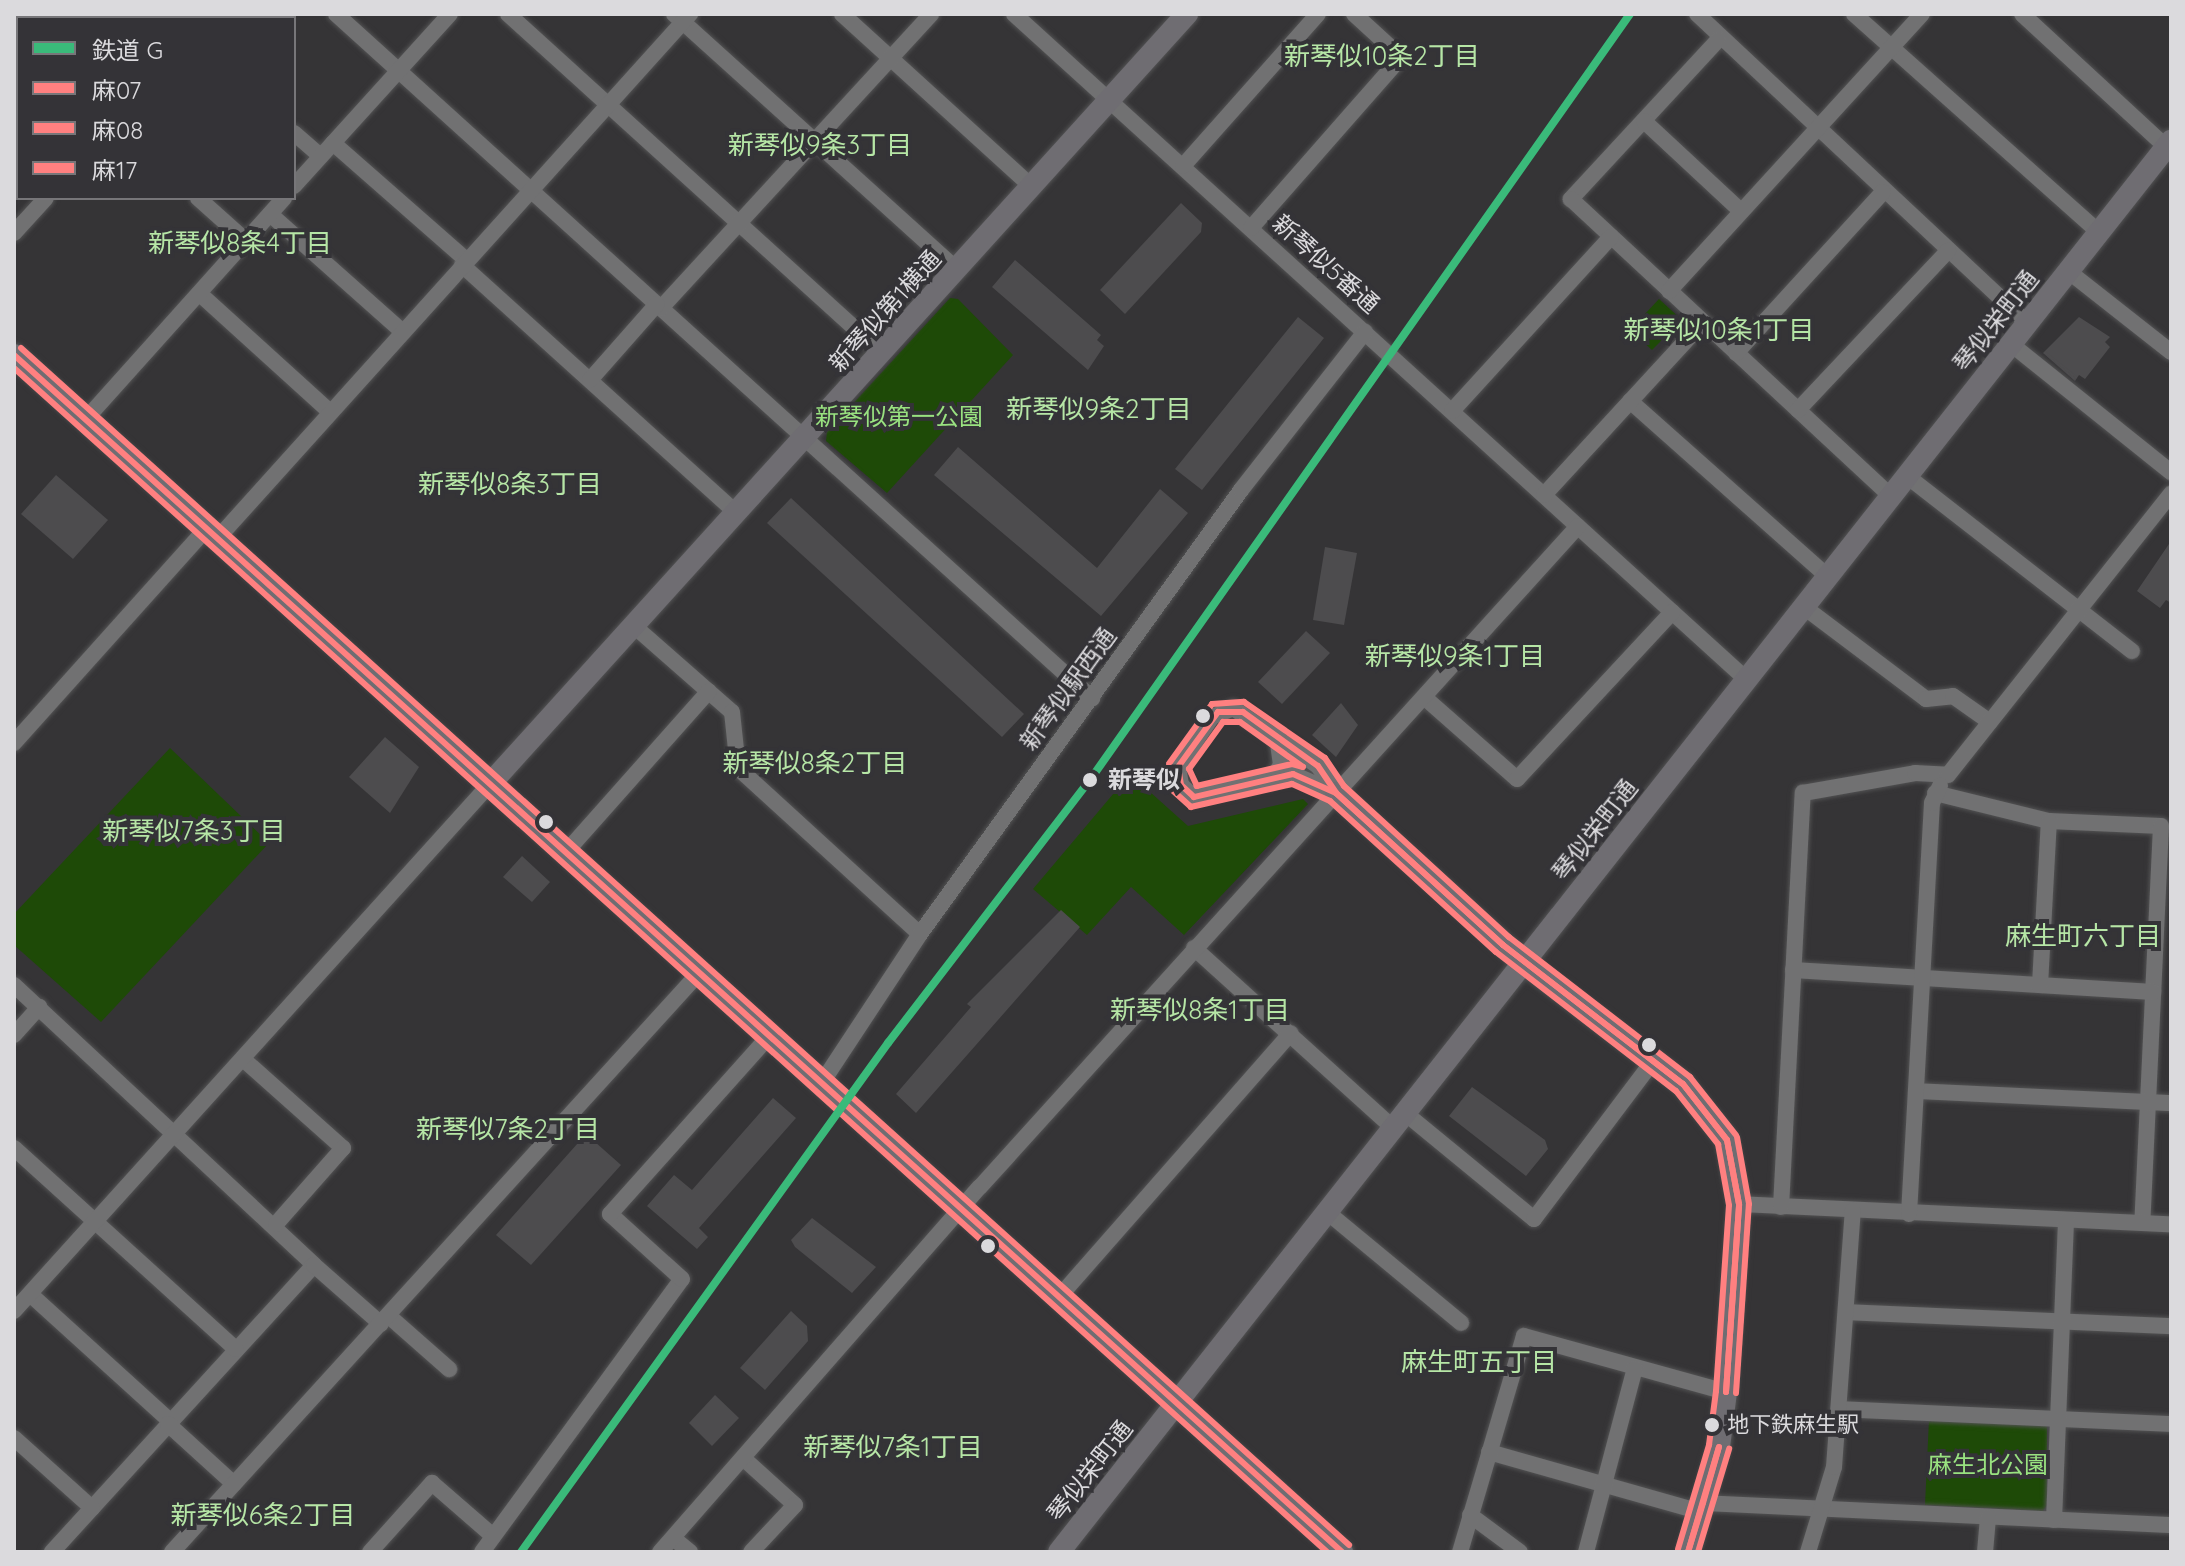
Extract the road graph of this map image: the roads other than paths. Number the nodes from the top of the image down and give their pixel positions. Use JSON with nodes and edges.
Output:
{"nodes":[{"id":1,"x":336,"y":14,"type":"edge"},
{"id":2,"x":450,"y":14,"type":"edge"},
{"id":3,"x":508,"y":14,"type":"edge"},
{"id":4,"x":842,"y":14,"type":"edge"},
{"id":5,"x":931,"y":14,"type":"edge"},
{"id":6,"x":1014,"y":14,"type":"edge"},
{"id":7,"x":1187,"y":14,"type":"edge"},
{"id":8,"x":1318,"y":14,"type":"edge"},
{"id":9,"x":1354,"y":14,"type":"edge"},
{"id":10,"x":1697,"y":14,"type":"edge"},
{"id":11,"x":1854,"y":14,"type":"edge"},
{"id":12,"x":1922,"y":14,"type":"edge"},
{"id":13,"x":2022,"y":14,"type":"edge"},
{"id":14,"x":682,"y":17,"type":"edge"},
{"id":15,"x":1718,"y":40,"type":"junction"},
{"id":16,"x":1892,"y":48,"type":"junction"},
{"id":17,"x":892,"y":57,"type":"junction"},
{"id":18,"x":397,"y":69,"type":"junction"},
{"id":19,"x":1110,"y":101,"type":"junction"},
{"id":20,"x":608,"y":103,"type":"junction"},
{"id":21,"x":1644,"y":121,"type":"junction"},
{"id":22,"x":1817,"y":130,"type":"junction"},
{"id":23,"x":296,"y":135,"type":"edge"},
{"id":24,"x":814,"y":141,"type":"junction"},
{"id":25,"x":333,"y":143,"type":"junction"},
{"id":26,"x":2169,"y":144,"type":"edge"},
{"id":27,"x":320,"y":156,"type":"junction"},
{"id":28,"x":1183,"y":166,"type":"junction"},
{"id":29,"x":296,"y":184,"type":"edge"},
{"id":30,"x":1032,"y":187,"type":"junction"},
{"id":31,"x":528,"y":188,"type":"junction"},
{"id":32,"x":1883,"y":192,"type":"junction"},
{"id":33,"x":40,"y":200,"type":"edge"},
{"id":34,"x":200,"y":200,"type":"edge"},
{"id":35,"x":282,"y":200,"type":"edge"},
{"id":36,"x":1741,"y":211,"type":"junction"},
{"id":37,"x":270,"y":214,"type":"junction"},
{"id":38,"x":740,"y":222,"type":"junction"},
{"id":39,"x":1251,"y":228,"type":"junction"},
{"id":40,"x":2099,"y":232,"type":"junction"},
{"id":41,"x":14,"y":233,"type":"edge"},
{"id":42,"x":1611,"y":237,"type":"junction"},
{"id":43,"x":245,"y":240,"type":"junction"},
{"id":44,"x":1948,"y":251,"type":"junction"},
{"id":45,"x":463,"y":262,"type":"junction"},
{"id":46,"x":957,"y":270,"type":"junction"},
{"id":47,"x":2068,"y":271,"type":"junction"},
{"id":48,"x":1669,"y":291,"type":"junction"},
{"id":49,"x":200,"y":294,"type":"junction"},
{"id":50,"x":659,"y":306,"type":"junction"},
{"id":51,"x":1703,"y":322,"type":"junction"},
{"id":52,"x":2027,"y":323,"type":"junction"},
{"id":53,"x":403,"y":332,"type":"junction"},
{"id":54,"x":1365,"y":332,"type":"junction"},
{"id":55,"x":2011,"y":344,"type":"junction"},
{"id":56,"x":2171,"y":352,"type":"edge"},
{"id":57,"x":882,"y":353,"type":"junction"},
{"id":58,"x":1736,"y":353,"type":"junction"},
{"id":59,"x":14,"y":355,"type":"edge"},
{"id":60,"x":590,"y":380,"type":"junction"},
{"id":61,"x":1630,"y":401,"type":"junction"},
{"id":62,"x":1798,"y":410,"type":"junction"},
{"id":63,"x":1452,"y":411,"type":"junction"},
{"id":64,"x":330,"y":412,"type":"junction"},
{"id":65,"x":85,"y":420,"type":"junction"},
{"id":66,"x":805,"y":438,"type":"junction"},
{"id":67,"x":2171,"y":472,"type":"edge"},
{"id":68,"x":1907,"y":476,"type":"junction"},
{"id":69,"x":2171,"y":494,"type":"edge"},
{"id":70,"x":1544,"y":495,"type":"junction"},
{"id":71,"x":1891,"y":496,"type":"junction"},
{"id":72,"x":736,"y":513,"type":"junction"},
{"id":73,"x":1578,"y":526,"type":"junction"},
{"id":74,"x":211,"y":534,"type":"junction"},
{"id":75,"x":1828,"y":577,"type":"junction"},
{"id":76,"x":1804,"y":607,"type":"junction"},
{"id":77,"x":1672,"y":612,"type":"junction"},
{"id":78,"x":2078,"y":612,"type":"junction"},
{"id":79,"x":634,"y":626,"type":"junction"},
{"id":80,"x":2132,"y":651,"type":"dead end"},
{"id":81,"x":1747,"y":680,"type":"junction"},
{"id":82,"x":709,"y":691,"type":"junction"},
{"id":83,"x":1424,"y":697,"type":"junction"},
{"id":84,"x":1092,"y":698,"type":"junction"},
{"id":85,"x":1990,"y":722,"type":"junction"},
{"id":86,"x":1277,"y":735,"type":"junction"},
{"id":87,"x":14,"y":743,"type":"edge"},
{"id":88,"x":1948,"y":775,"type":"junction"},
{"id":89,"x":1270,"y":781,"type":"junction"},
{"id":90,"x":490,"y":784,"type":"junction"},
{"id":91,"x":1336,"y":793,"type":"junction"},
{"id":92,"x":1935,"y":793,"type":"junction"},
{"id":93,"x":2049,"y":821,"type":"junction"},
{"id":94,"x":566,"y":852,"type":"junction"},
{"id":95,"x":2165,"y":891,"type":"edge"},
{"id":96,"x":920,"y":934,"type":"junction"},
{"id":97,"x":1194,"y":948,"type":"junction"},
{"id":98,"x":1523,"y":962,"type":"junction"},
{"id":99,"x":1793,"y":970,"type":"junction"},
{"id":100,"x":699,"y":973,"type":"junction"},
{"id":101,"x":1923,"y":979,"type":"junction"},
{"id":102,"x":14,"y":985,"type":"edge"},
{"id":103,"x":2040,"y":985,"type":"junction"},
{"id":104,"x":2153,"y":992,"type":"junction"},
{"id":105,"x":39,"y":1007,"type":"junction"},
{"id":106,"x":1291,"y":1033,"type":"junction"},
{"id":107,"x":14,"y":1035,"type":"edge"},
{"id":108,"x":769,"y":1036,"type":"junction"},
{"id":109,"x":243,"y":1059,"type":"junction"},
{"id":110,"x":1653,"y":1061,"type":"junction"},
{"id":111,"x":821,"y":1084,"type":"junction"},
{"id":112,"x":1916,"y":1091,"type":"junction"},
{"id":113,"x":2148,"y":1102,"type":"junction"},
{"id":114,"x":2171,"y":1103,"type":"edge"},
{"id":115,"x":1399,"y":1120,"type":"junction"},
{"id":116,"x":177,"y":1132,"type":"junction"},
{"id":117,"x":14,"y":1148,"type":"edge"},
{"id":118,"x":1739,"y":1204,"type":"junction"},
{"id":119,"x":1781,"y":1207,"type":"junction"},
{"id":120,"x":960,"y":1208,"type":"junction"},
{"id":121,"x":1853,"y":1211,"type":"junction"},
{"id":122,"x":1327,"y":1212,"type":"junction"},
{"id":123,"x":1909,"y":1214,"type":"junction"},
{"id":124,"x":2066,"y":1220,"type":"junction"},
{"id":125,"x":96,"y":1221,"type":"junction"},
{"id":126,"x":2142,"y":1223,"type":"junction"},
{"id":127,"x":276,"y":1224,"type":"junction"},
{"id":128,"x":2171,"y":1224,"type":"edge"},
{"id":129,"x":314,"y":1265,"type":"junction"},
{"id":130,"x":1059,"y":1297,"type":"junction"},
{"id":131,"x":20,"y":1299,"type":"edge"},
{"id":132,"x":1846,"y":1312,"type":"junction"},
{"id":133,"x":386,"y":1320,"type":"junction"},
{"id":134,"x":2063,"y":1322,"type":"junction"},
{"id":135,"x":1461,"y":1323,"type":"dead end"},
{"id":136,"x":2171,"y":1326,"type":"edge"},
{"id":137,"x":236,"y":1349,"type":"junction"},
{"id":138,"x":1635,"y":1368,"type":"junction"},
{"id":139,"x":449,"y":1369,"type":"dead end"},
{"id":140,"x":1726,"y":1392,"type":"junction"},
{"id":141,"x":1176,"y":1403,"type":"junction"},
{"id":142,"x":1840,"y":1409,"type":"junction"},
{"id":143,"x":2058,"y":1418,"type":"junction"},
{"id":144,"x":169,"y":1423,"type":"junction"},
{"id":145,"x":2171,"y":1424,"type":"edge"},
{"id":146,"x":14,"y":1438,"type":"edge"},
{"id":147,"x":1489,"y":1452,"type":"junction"},
{"id":148,"x":743,"y":1458,"type":"junction"},
{"id":149,"x":234,"y":1484,"type":"junction"},
{"id":150,"x":1604,"y":1484,"type":"junction"},
{"id":151,"x":1702,"y":1507,"type":"junction"},
{"id":152,"x":92,"y":1508,"type":"junction"},
{"id":153,"x":1821,"y":1510,"type":"junction"},
{"id":154,"x":1470,"y":1515,"type":"junction"},
{"id":155,"x":1988,"y":1517,"type":"junction"},
{"id":156,"x":2054,"y":1520,"type":"junction"},
{"id":157,"x":2171,"y":1525,"type":"edge"},
{"id":158,"x":493,"y":1536,"type":"junction"},
{"id":159,"x":673,"y":1538,"type":"junction"},
{"id":160,"x":52,"y":1552,"type":"edge"},
{"id":161,"x":172,"y":1552,"type":"edge"},
{"id":162,"x":370,"y":1552,"type":"edge"},
{"id":163,"x":482,"y":1552,"type":"edge"},
{"id":164,"x":660,"y":1552,"type":"edge"},
{"id":165,"x":690,"y":1552,"type":"edge"},
{"id":166,"x":751,"y":1552,"type":"edge"},
{"id":167,"x":1059,"y":1552,"type":"edge"},
{"id":168,"x":1342,"y":1552,"type":"edge"},
{"id":169,"x":1460,"y":1552,"type":"edge"},
{"id":170,"x":1520,"y":1552,"type":"edge"},
{"id":171,"x":1586,"y":1552,"type":"edge"},
{"id":172,"x":1688,"y":1552,"type":"edge"},
{"id":173,"x":1808,"y":1552,"type":"edge"},
{"id":174,"x":1985,"y":1552,"type":"edge"}],
"edges":[{"from":1,"to":18,"type":"street"},
{"from":2,"to":18,"type":"street"},
{"from":3,"to":20,"type":"street"},
{"from":4,"to":17,"type":"street"},
{"from":5,"to":17,"type":"street"},
{"from":6,"to":19,"type":"street","name":"新琴似5番通"},
{"from":7,"to":19,"type":"main road","name":"新琴似第1横通"},
{"from":8,"to":28,"type":"street"},
{"from":9,"to":39,"type":"street"},
{"from":10,"to":15,"type":"street"},
{"from":11,"to":16,"type":"street"},
{"from":12,"to":16,"type":"street"},
{"from":13,"to":26,"type":"street"},
{"from":14,"to":20,"type":"street"},
{"from":14,"to":24,"type":"street"},
{"from":15,"to":21,"type":"street"},
{"from":15,"to":22,"type":"street"},
{"from":16,"to":22,"type":"street"},
{"from":16,"to":40,"type":"street"},
{"from":17,"to":24,"type":"street"},
{"from":17,"to":30,"type":"street"},
{"from":18,"to":25,"type":"street"},
{"from":18,"to":31,"type":"street"},
{"from":19,"to":28,"type":"street","name":"新琴似5番通"},
{"from":19,"to":30,"type":"main road","name":"新琴似第1横通"},
{"from":20,"to":31,"type":"street"},
{"from":20,"to":38,"type":"street"},
{"from":21,"to":36,"type":"street"},
{"from":21,"to":42,"type":"street"},
{"from":22,"to":32,"type":"street"},
{"from":22,"to":36,"type":"street"},
{"from":23,"to":27,"type":"street"},
{"from":24,"to":38,"type":"street"},
{"from":24,"to":46,"type":"street"},
{"from":25,"to":27,"type":"street"},
{"from":25,"to":45,"type":"street"},
{"from":26,"to":40,"type":"main road","name":"琴似栄町通"},
{"from":27,"to":29,"type":"street"},
{"from":28,"to":39,"type":"street","name":"新琴似5番通"},
{"from":30,"to":46,"type":"main road","name":"新琴似第1横通"},
{"from":31,"to":45,"type":"street"},
{"from":31,"to":50,"type":"street"},
{"from":32,"to":44,"type":"street"},
{"from":32,"to":58,"type":"street"},
{"from":33,"to":41,"type":"street"},
{"from":34,"to":43,"type":"street"},
{"from":35,"to":37,"type":"street"},
{"from":36,"to":48,"type":"street"},
{"from":37,"to":43,"type":"street"},
{"from":37,"to":53,"type":"street"},
{"from":38,"to":50,"type":"street"},
{"from":38,"to":57,"type":"street"},
{"from":39,"to":54,"type":"street","name":"新琴似5番通"},
{"from":40,"to":47,"type":"main road","name":"琴似栄町通"},
{"from":42,"to":48,"type":"street"},
{"from":42,"to":63,"type":"street"},
{"from":43,"to":49,"type":"street"},
{"from":44,"to":52,"type":"street"},
{"from":44,"to":62,"type":"street"},
{"from":45,"to":53,"type":"street"},
{"from":45,"to":60,"type":"street"},
{"from":46,"to":57,"type":"main road","name":"新琴似第1横通"},
{"from":47,"to":52,"type":"main road","name":"琴似栄町通"},
{"from":47,"to":56,"type":"street"},
{"from":48,"to":51,"type":"street"},
{"from":49,"to":64,"type":"street"},
{"from":49,"to":65,"type":"street"},
{"from":50,"to":60,"type":"street"},
{"from":50,"to":66,"type":"street"},
{"from":51,"to":58,"type":"street"},
{"from":51,"to":61,"type":"street"},
{"from":52,"to":55,"type":"main road","name":"琴似栄町通"},
{"from":53,"to":64,"type":"street"},
{"from":54,"to":63,"type":"street","name":"新琴似5番通"},
{"from":54,"to":84,"type":"street","name":"新琴似駅西通"},
{"from":55,"to":67,"type":"street"},
{"from":55,"to":68,"type":"main road","name":"琴似栄町通"},
{"from":57,"to":66,"type":"main road","name":"新琴似第1横通"},
{"from":58,"to":62,"type":"street"},
{"from":59,"to":65,"type":"main road"},
{"from":60,"to":72,"type":"street"},
{"from":61,"to":70,"type":"street"},
{"from":61,"to":75,"type":"street"},
{"from":62,"to":71,"type":"street"},
{"from":63,"to":70,"type":"street","name":"新琴似5番通"},
{"from":64,"to":74,"type":"street"},
{"from":65,"to":74,"type":"main road"},
{"from":66,"to":72,"type":"main road","name":"新琴似第1横通"},
{"from":66,"to":84,"type":"street"},
{"from":68,"to":71,"type":"main road","name":"琴似栄町通"},
{"from":68,"to":78,"type":"street"},
{"from":69,"to":78,"type":"street"},
{"from":70,"to":73,"type":"street","name":"新琴似5番通"},
{"from":71,"to":75,"type":"main road","name":"琴似栄町通"},
{"from":72,"to":79,"type":"main road","name":"新琴似第1横通"},
{"from":73,"to":77,"type":"street","name":"新琴似5番通"},
{"from":73,"to":83,"type":"street"},
{"from":74,"to":87,"type":"street"},
{"from":74,"to":90,"type":"main road"},
{"from":75,"to":76,"type":"main road","name":"琴似栄町通"},
{"from":76,"to":81,"type":"main road","name":"琴似栄町通"},
{"from":76,"to":85,"type":"street"},
{"from":77,"to":81,"type":"street","name":"新琴似5番通"},
{"from":77,"to":83,"type":"street"},
{"from":78,"to":80,"type":"street"},
{"from":78,"to":85,"type":"street"},
{"from":79,"to":82,"type":"street"},
{"from":79,"to":90,"type":"main road","name":"新琴似第1横通"},
{"from":81,"to":98,"type":"main road","name":"琴似栄町通"},
{"from":82,"to":94,"type":"street"},
{"from":82,"to":96,"type":"street"},
{"from":83,"to":91,"type":"street"},
{"from":84,"to":96,"type":"street","name":"新琴似駅西通"},
{"from":85,"to":88,"type":"street"},
{"from":86,"to":89,"type":"street"},
{"from":86,"to":89,"type":"street"},
{"from":86,"to":91,"type":"street"},
{"from":88,"to":92,"type":"street"},
{"from":88,"to":99,"type":"street"},
{"from":89,"to":91,"type":"street"},
{"from":90,"to":94,"type":"main road"},
{"from":90,"to":109,"type":"street"},
{"from":91,"to":97,"type":"street"},
{"from":91,"to":98,"type":"main road"},
{"from":92,"to":93,"type":"street"},
{"from":92,"to":101,"type":"street"},
{"from":93,"to":95,"type":"street"},
{"from":93,"to":103,"type":"street"},
{"from":94,"to":100,"type":"main road"},
{"from":95,"to":104,"type":"street"},
{"from":96,"to":111,"type":"street","name":"新琴似駅西通"},
{"from":97,"to":106,"type":"street"},
{"from":97,"to":120,"type":"street"},
{"from":98,"to":110,"type":"main road"},
{"from":98,"to":115,"type":"main road","name":"琴似栄町通"},
{"from":99,"to":101,"type":"street"},
{"from":99,"to":119,"type":"street"},
{"from":100,"to":108,"type":"main road"},
{"from":100,"to":133,"type":"street"},
{"from":101,"to":103,"type":"street"},
{"from":101,"to":112,"type":"street"},
{"from":102,"to":105,"type":"street"},
{"from":103,"to":104,"type":"street"},
{"from":104,"to":113,"type":"street"},
{"from":105,"to":107,"type":"street"},
{"from":105,"to":116,"type":"street"},
{"from":106,"to":115,"type":"street"},
{"from":106,"to":130,"type":"street"},
{"from":108,"to":111,"type":"main road"},
{"from":108,"to":158,"type":"street"},
{"from":109,"to":116,"type":"street"},
{"from":109,"to":127,"type":"street"},
{"from":110,"to":115,"type":"street"},
{"from":110,"to":118,"type":"main road"},
{"from":111,"to":120,"type":"main road"},
{"from":112,"to":113,"type":"street"},
{"from":112,"to":123,"type":"street"},
{"from":113,"to":114,"type":"street"},
{"from":113,"to":126,"type":"street"},
{"from":115,"to":122,"type":"main road","name":"琴似栄町通"},
{"from":116,"to":125,"type":"street"},
{"from":116,"to":127,"type":"street"},
{"from":117,"to":125,"type":"street"},
{"from":118,"to":119,"type":"street"},
{"from":118,"to":140,"type":"main road"},
{"from":119,"to":121,"type":"street"},
{"from":120,"to":130,"type":"main road"},
{"from":120,"to":148,"type":"street"},
{"from":121,"to":123,"type":"street"},
{"from":121,"to":132,"type":"street"},
{"from":122,"to":135,"type":"street"},
{"from":122,"to":141,"type":"main road","name":"琴似栄町通"},
{"from":123,"to":124,"type":"street"},
{"from":124,"to":126,"type":"street"},
{"from":124,"to":134,"type":"street"},
{"from":125,"to":131,"type":"street"},
{"from":125,"to":137,"type":"street"},
{"from":126,"to":128,"type":"street"},
{"from":127,"to":129,"type":"street"},
{"from":129,"to":133,"type":"street"},
{"from":129,"to":137,"type":"street"},
{"from":130,"to":141,"type":"main road"},
{"from":131,"to":144,"type":"street"},
{"from":132,"to":134,"type":"street"},
{"from":132,"to":142,"type":"street"},
{"from":133,"to":139,"type":"street"},
{"from":133,"to":149,"type":"street"},
{"from":134,"to":136,"type":"street"},
{"from":134,"to":143,"type":"street"},
{"from":137,"to":144,"type":"street"},
{"from":138,"to":140,"type":"street"},
{"from":138,"to":147,"type":"street"},
{"from":138,"to":150,"type":"street"},
{"from":140,"to":151,"type":"main road"},
{"from":141,"to":167,"type":"main road","name":"琴似栄町通"},
{"from":141,"to":168,"type":"main road"},
{"from":142,"to":143,"type":"street"},
{"from":142,"to":153,"type":"street"},
{"from":143,"to":145,"type":"street"},
{"from":143,"to":156,"type":"street"},
{"from":144,"to":149,"type":"street"},
{"from":144,"to":152,"type":"street"},
{"from":146,"to":152,"type":"street"},
{"from":147,"to":150,"type":"street"},
{"from":147,"to":154,"type":"street"},
{"from":148,"to":159,"type":"street"},
{"from":148,"to":166,"type":"street"},
{"from":149,"to":161,"type":"street"},
{"from":150,"to":151,"type":"street"},
{"from":150,"to":171,"type":"street"},
{"from":151,"to":153,"type":"street"},
{"from":151,"to":172,"type":"main road"},
{"from":152,"to":160,"type":"street"},
{"from":153,"to":155,"type":"street"},
{"from":153,"to":173,"type":"street"},
{"from":154,"to":169,"type":"street"},
{"from":154,"to":170,"type":"street"},
{"from":155,"to":156,"type":"street"},
{"from":155,"to":174,"type":"street"},
{"from":156,"to":157,"type":"street"},
{"from":158,"to":162,"type":"street"},
{"from":158,"to":163,"type":"street"},
{"from":159,"to":164,"type":"street"},
{"from":159,"to":165,"type":"street"}]}
